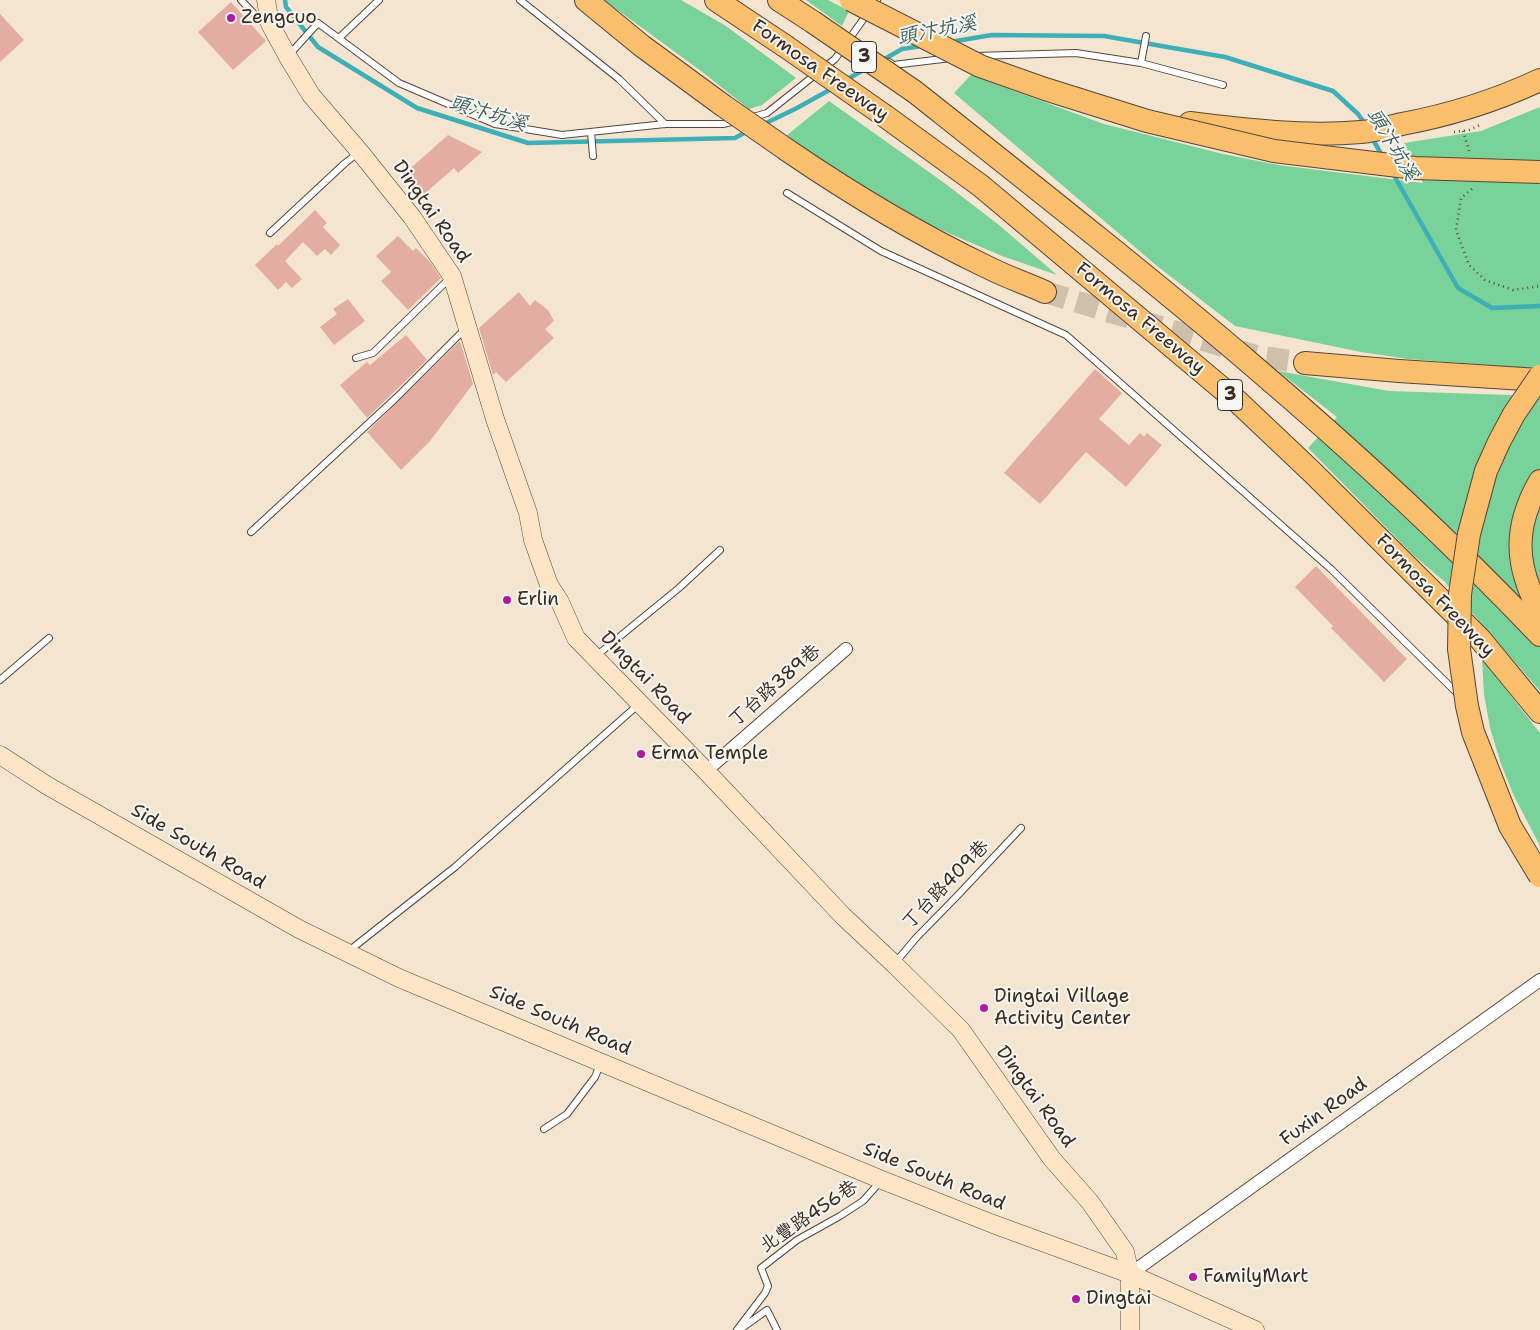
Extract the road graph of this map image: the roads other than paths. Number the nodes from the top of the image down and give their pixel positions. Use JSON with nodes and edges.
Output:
{"nodes":[{"id":1,"x":240,"y":0,"type":"edge"},
{"id":2,"x":266,"y":0,"type":"edge"},
{"id":3,"x":379,"y":0,"type":"edge"},
{"id":4,"x":520,"y":0,"type":"edge"},
{"id":5,"x":586,"y":0,"type":"edge"},
{"id":6,"x":716,"y":0,"type":"edge"},
{"id":7,"x":780,"y":0,"type":"edge"},
{"id":8,"x":851,"y":0,"type":"edge"},
{"id":9,"x":877,"y":0,"type":"edge"},
{"id":10,"x":270,"y":24,"type":"junction"},
{"id":11,"x":1146,"y":36,"type":"dead end"},
{"id":12,"x":850,"y":37,"type":"junction"},
{"id":13,"x":339,"y":38,"type":"junction"},
{"id":14,"x":858,"y":42,"type":"dead end"},
{"id":15,"x":288,"y":57,"type":"junction"},
{"id":16,"x":886,"y":60,"type":"dead end"},
{"id":17,"x":1141,"y":62,"type":"junction"},
{"id":18,"x":1540,"y":80,"type":"edge"},
{"id":19,"x":1223,"y":85,"type":"dead end"},
{"id":20,"x":1147,"y":121,"type":"junction"},
{"id":21,"x":665,"y":124,"type":"junction"},
{"id":22,"x":592,"y":132,"type":"junction"},
{"id":23,"x":360,"y":152,"type":"junction"},
{"id":24,"x":594,"y":156,"type":"dead end"},
{"id":25,"x":1540,"y":172,"type":"edge"},
{"id":26,"x":787,"y":193,"type":"dead end"},
{"id":27,"x":270,"y":233,"type":"dead end"},
{"id":28,"x":452,"y":276,"type":"junction"},
{"id":29,"x":1045,"y":292,"type":"tunnel mouth"},
{"id":30,"x":467,"y":327,"type":"junction"},
{"id":31,"x":356,"y":358,"type":"dead end"},
{"id":32,"x":1305,"y":363,"type":"tunnel mouth"},
{"id":33,"x":1540,"y":376,"type":"edge"},
{"id":34,"x":1506,"y":378,"type":"junction"},
{"id":35,"x":1540,"y":380,"type":"edge"},
{"id":36,"x":1540,"y":481,"type":"edge"},
{"id":37,"x":251,"y":532,"type":"dead end"},
{"id":38,"x":720,"y":550,"type":"dead end"},
{"id":39,"x":1540,"y":612,"type":"edge"},
{"id":40,"x":1540,"y":635,"type":"edge"},
{"id":41,"x":49,"y":638,"type":"dead end"},
{"id":42,"x":846,"y":649,"type":"dead end"},
{"id":43,"x":595,"y":657,"type":"junction"},
{"id":44,"x":0,"y":680,"type":"edge"},
{"id":45,"x":640,"y":704,"type":"junction"},
{"id":46,"x":1540,"y":712,"type":"edge"},
{"id":47,"x":0,"y":755,"type":"edge"},
{"id":48,"x":706,"y":771,"type":"junction"},
{"id":49,"x":1022,"y":828,"type":"dead end"},
{"id":50,"x":1540,"y":872,"type":"edge"},
{"id":51,"x":1540,"y":876,"type":"edge"},
{"id":52,"x":347,"y":953,"type":"junction"},
{"id":53,"x":894,"y":964,"type":"junction"},
{"id":54,"x":1540,"y":980,"type":"edge"},
{"id":55,"x":602,"y":1062,"type":"junction"},
{"id":56,"x":544,"y":1130,"type":"dead end"},
{"id":57,"x":882,"y":1180,"type":"junction"},
{"id":58,"x":1130,"y":1274,"type":"junction"},
{"id":59,"x":738,"y":1330,"type":"edge"},
{"id":60,"x":777,"y":1330,"type":"edge"},
{"id":61,"x":1130,"y":1330,"type":"edge"},
{"id":62,"x":1255,"y":1330,"type":"edge"}],
"edges":[{"from":1,"to":10,"type":"lane"},
{"from":2,"to":10,"type":"street","name":"Dingtai Road"},
{"from":3,"to":13,"type":"lane"},
{"from":4,"to":21,"type":"lane"},
{"from":5,"to":29,"type":"highway","bridge":true},
{"from":6,"to":46,"type":"highway","name":"Formosa Freeway","number":"3","bridge":true},
{"from":7,"to":40,"type":"highway","name":"Formosa Freeway","number":"3","bridge":true},
{"from":8,"to":20,"type":"highway","bridge":true},
{"from":9,"to":12,"type":"lane"},
{"from":10,"to":15,"type":"street","name":"Dingtai Road"},
{"from":11,"to":17,"type":"lane"},
{"from":12,"to":14,"type":"lane"},
{"from":12,"to":21,"type":"lane"},
{"from":13,"to":15,"type":"lane"},
{"from":13,"to":22,"type":"lane"},
{"from":15,"to":23,"type":"street","name":"Dingtai Road"},
{"from":16,"to":17,"type":"lane"},
{"from":17,"to":19,"type":"lane"},
{"from":18,"to":20,"type":"highway","bridge":true},
{"from":20,"to":25,"type":"highway","bridge":true},
{"from":21,"to":22,"type":"lane"},
{"from":22,"to":24,"type":"lane"},
{"from":23,"to":27,"type":"lane"},
{"from":23,"to":28,"type":"street","name":"Dingtai Road"},
{"from":26,"to":50,"type":"lane"},
{"from":28,"to":30,"type":"street","name":"Dingtai Road"},
{"from":28,"to":31,"type":"lane"},
{"from":30,"to":37,"type":"lane"},
{"from":30,"to":43,"type":"street","name":"Dingtai Road"},
{"from":32,"to":34,"type":"highway"},
{"from":33,"to":34,"type":"highway"},
{"from":33,"to":51,"type":"highway","bridge":true},
{"from":34,"to":35,"type":"highway"},
{"from":36,"to":39,"type":"highway"},
{"from":38,"to":43,"type":"lane"},
{"from":41,"to":44,"type":"lane"},
{"from":42,"to":48,"type":"street","name":"丁台路389巷"},
{"from":43,"to":45,"type":"street","name":"Dingtai Road"},
{"from":45,"to":48,"type":"street","name":"Dingtai Road"},
{"from":45,"to":52,"type":"lane"},
{"from":47,"to":52,"type":"street","name":"Side South Road"},
{"from":48,"to":53,"type":"street","name":"Dingtai Road"},
{"from":49,"to":53,"type":"lane","name":"丁台路409巷"},
{"from":52,"to":55,"type":"street","name":"Side South Road"},
{"from":53,"to":58,"type":"street","name":"Dingtai Road"},
{"from":54,"to":58,"type":"street","name":"Fuxin Road"},
{"from":55,"to":56,"type":"lane"},
{"from":55,"to":57,"type":"street","name":"Side South Road"},
{"from":57,"to":58,"type":"street","name":"Side South Road"},
{"from":57,"to":59,"type":"lane","name":"北豐路456巷"},
{"from":58,"to":61,"type":"street","name":"Dingtai Road"},
{"from":58,"to":62,"type":"street","name":"Side South Road"},
{"from":59,"to":60,"type":"lane","name":"北豐路456巷"}]}
